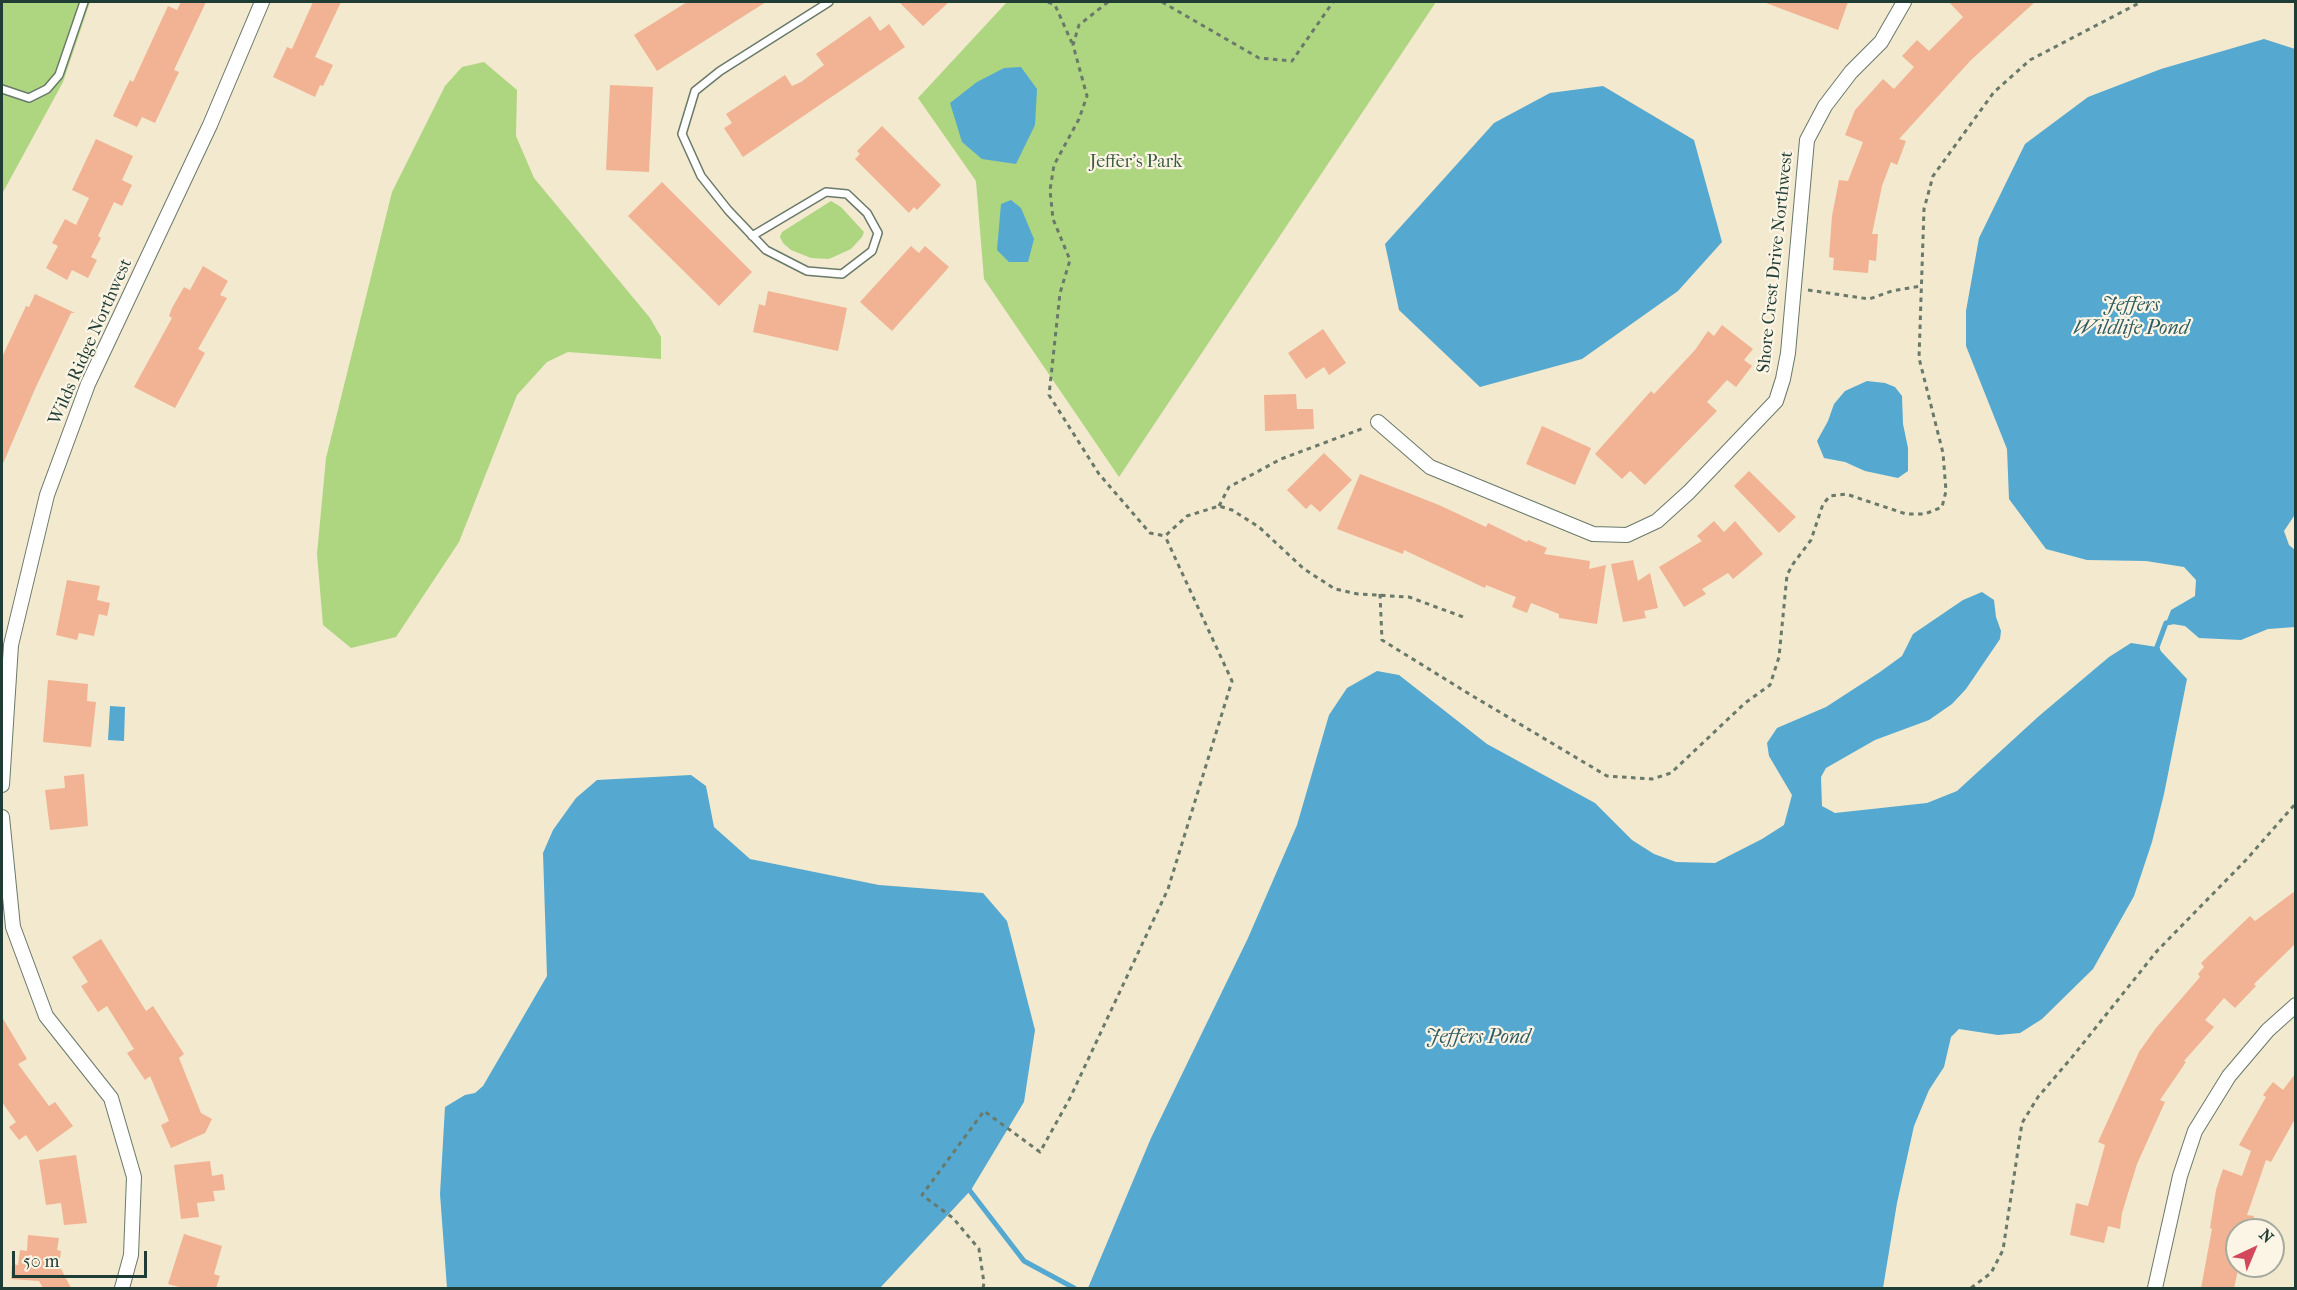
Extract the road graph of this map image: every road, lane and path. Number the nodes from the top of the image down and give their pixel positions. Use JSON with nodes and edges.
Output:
{"nodes":[{"id":1,"x":84,"y":2,"type":"edge"},
{"id":2,"x":262,"y":2,"type":"edge"},
{"id":3,"x":829,"y":2,"type":"edge"},
{"id":4,"x":1048,"y":2,"type":"edge"},
{"id":5,"x":1108,"y":2,"type":"edge"},
{"id":6,"x":1162,"y":2,"type":"edge"},
{"id":7,"x":1334,"y":2,"type":"edge"},
{"id":8,"x":1904,"y":2,"type":"edge"},
{"id":9,"x":2141,"y":2,"type":"edge"},
{"id":10,"x":1073,"y":45,"type":"junction"},
{"id":11,"x":2,"y":89,"type":"edge"},
{"id":12,"x":752,"y":236,"type":"junction"},
{"id":13,"x":1921,"y":286,"type":"junction"},
{"id":14,"x":1794,"y":288,"type":"junction"},
{"id":15,"x":1378,"y":422,"type":"joint"},
{"id":16,"x":1219,"y":506,"type":"junction"},
{"id":17,"x":1165,"y":537,"type":"junction"},
{"id":18,"x":1380,"y":594,"type":"junction"},
{"id":19,"x":1466,"y":618,"type":"dead end"},
{"id":20,"x":2,"y":785,"type":"edge"},
{"id":21,"x":2295,"y":803,"type":"edge"},
{"id":22,"x":2,"y":817,"type":"edge"},
{"id":23,"x":2295,"y":1005,"type":"edge"},
{"id":24,"x":122,"y":1288,"type":"edge"},
{"id":25,"x":982,"y":1288,"type":"edge"},
{"id":26,"x":1971,"y":1288,"type":"edge"},
{"id":27,"x":2155,"y":1288,"type":"edge"}],
"edges":[{"from":1,"to":11,"type":"lane"},
{"from":2,"to":20,"type":"street","name":"Wilds Ridge Northwest"},
{"from":3,"to":12,"type":"lane"},
{"from":4,"to":10,"type":"path"},
{"from":5,"to":10,"type":"path"},
{"from":6,"to":7,"type":"path"},
{"from":8,"to":14,"type":"street","name":"Shore Crest Drive Northwest"},
{"from":9,"to":13,"type":"path"},
{"from":10,"to":17,"type":"path"},
{"from":12,"to":12,"type":"lane"},
{"from":13,"to":14,"type":"path"},
{"from":13,"to":18,"type":"path"},
{"from":14,"to":15,"type":"street","name":"Shore Crest Drive Northwest"},
{"from":15,"to":16,"type":"path"},
{"from":16,"to":17,"type":"path"},
{"from":16,"to":18,"type":"path"},
{"from":17,"to":25,"type":"path"},
{"from":18,"to":19,"type":"path"},
{"from":21,"to":26,"type":"path"},
{"from":22,"to":24,"type":"street"},
{"from":23,"to":27,"type":"street"}]}
